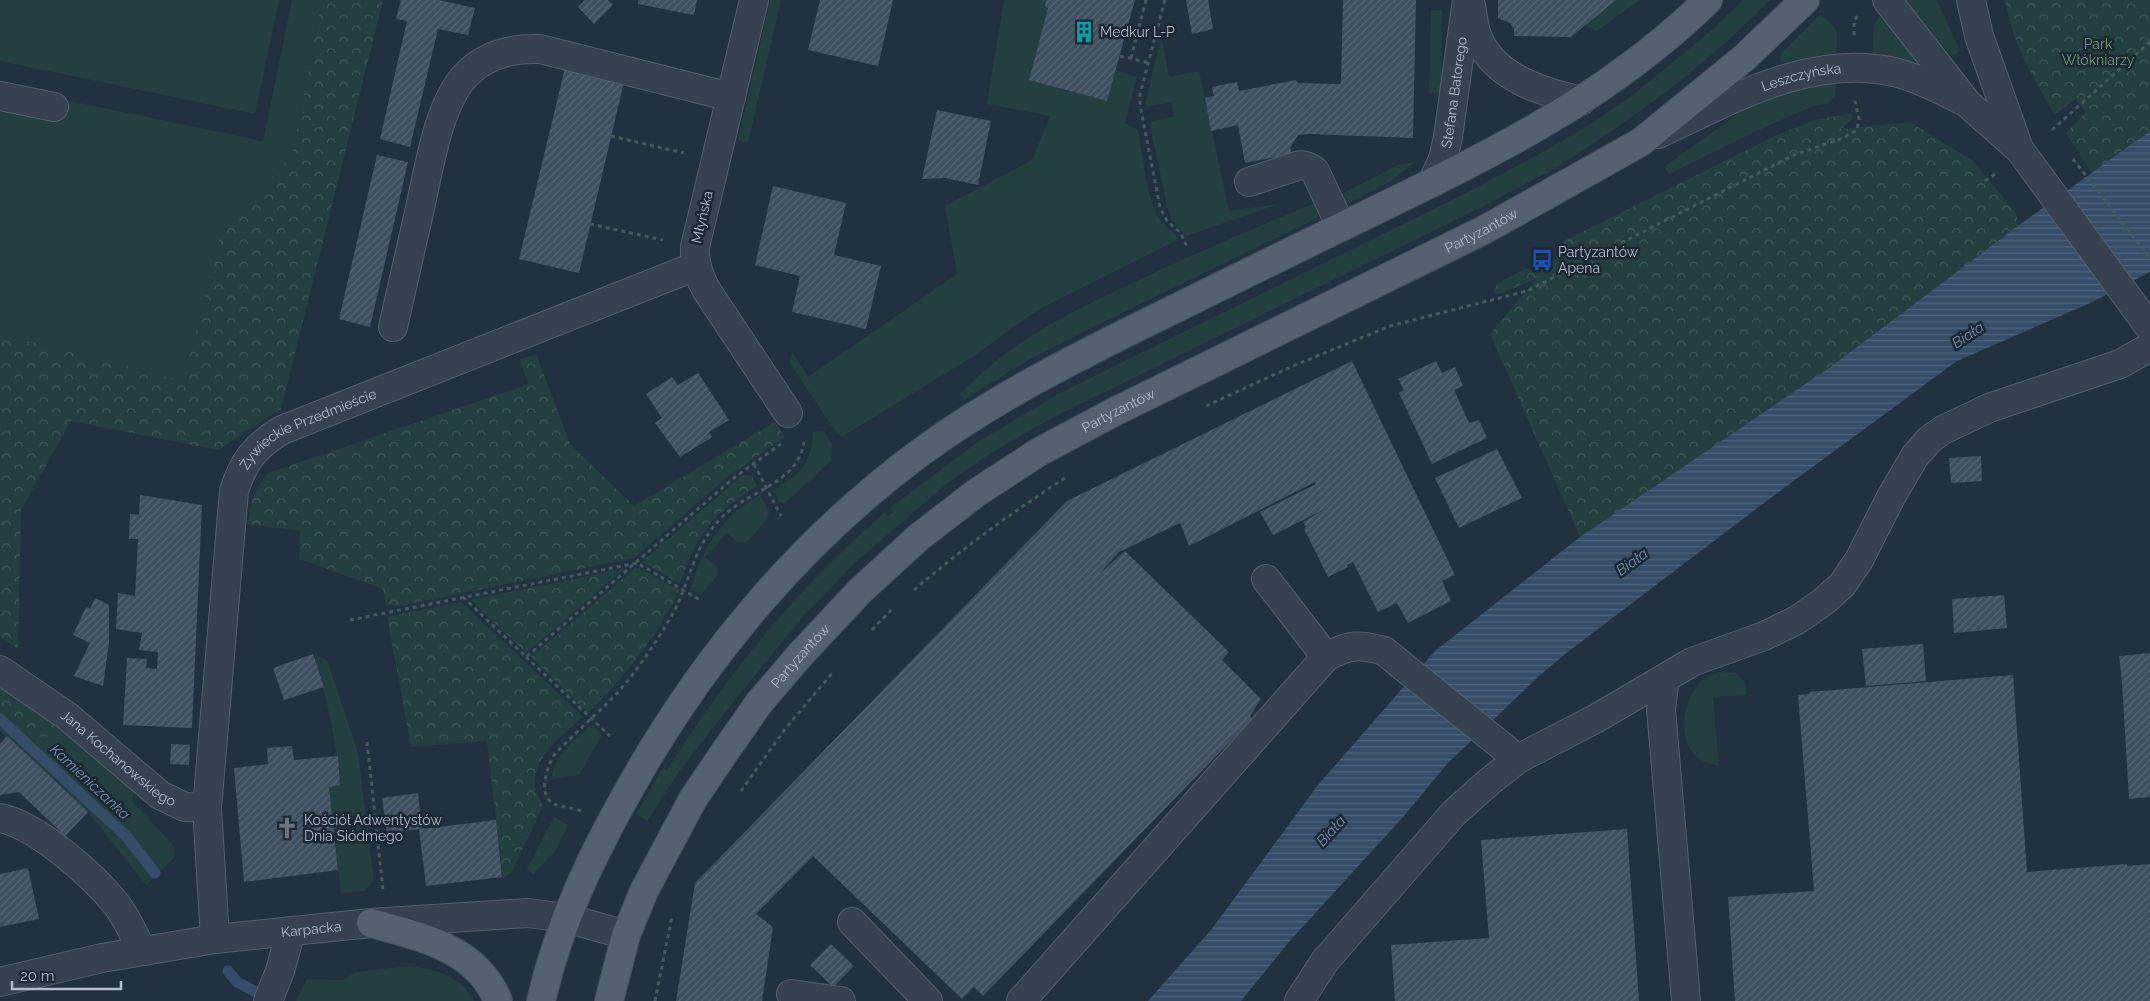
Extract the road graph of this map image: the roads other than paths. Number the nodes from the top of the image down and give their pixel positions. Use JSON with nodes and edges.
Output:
{"nodes":[{"id":1,"x":754,"y":0,"type":"edge"},
{"id":2,"x":1469,"y":0,"type":"edge"},
{"id":3,"x":1708,"y":0,"type":"edge"},
{"id":4,"x":1805,"y":0,"type":"edge"},
{"id":5,"x":1887,"y":0,"type":"edge"},
{"id":6,"x":1953,"y":0,"type":"edge"},
{"id":7,"x":1971,"y":0,"type":"edge"},
{"id":8,"x":1978,"y":36,"type":"junction"},
{"id":9,"x":0,"y":96,"type":"edge"},
{"id":10,"x":731,"y":97,"type":"junction"},
{"id":11,"x":1581,"y":101,"type":"junction"},
{"id":12,"x":1968,"y":104,"type":"junction"},
{"id":13,"x":54,"y":108,"type":"dead end"},
{"id":14,"x":1641,"y":142,"type":"junction"},
{"id":15,"x":2011,"y":160,"type":"junction"},
{"id":16,"x":1249,"y":182,"type":"dead end"},
{"id":17,"x":1432,"y":183,"type":"junction"},
{"id":18,"x":1341,"y":227,"type":"junction"},
{"id":19,"x":696,"y":266,"type":"junction"},
{"id":20,"x":2123,"y":292,"type":"junction"},
{"id":21,"x":2150,"y":307,"type":"edge"},
{"id":22,"x":393,"y":327,"type":"dead end"},
{"id":23,"x":2150,"y":328,"type":"edge"},
{"id":24,"x":2150,"y":347,"type":"edge"},
{"id":25,"x":788,"y":413,"type":"road end"},
{"id":26,"x":1266,"y":579,"type":"dead end"},
{"id":27,"x":1326,"y":656,"type":"junction"},
{"id":28,"x":0,"y":670,"type":"edge"},
{"id":29,"x":1665,"y":678,"type":"junction"},
{"id":30,"x":1518,"y":759,"type":"junction"},
{"id":31,"x":207,"y":808,"type":"junction"},
{"id":32,"x":0,"y":818,"type":"edge"},
{"id":33,"x":566,"y":918,"type":"junction"},
{"id":34,"x":852,"y":922,"type":"dead end"},
{"id":35,"x":371,"y":923,"type":"junction"},
{"id":36,"x":291,"y":932,"type":"junction"},
{"id":37,"x":626,"y":935,"type":"junction"},
{"id":38,"x":215,"y":939,"type":"junction"},
{"id":39,"x":142,"y":951,"type":"junction"},
{"id":40,"x":0,"y":982,"type":"edge"},
{"id":41,"x":273,"y":990,"type":"edge"},
{"id":42,"x":791,"y":994,"type":"dead end"},
{"id":43,"x":924,"y":1000,"type":"edge"},
{"id":44,"x":498,"y":1001,"type":"edge"},
{"id":45,"x":541,"y":1001,"type":"edge"},
{"id":46,"x":609,"y":1001,"type":"edge"},
{"id":47,"x":842,"y":1001,"type":"edge"},
{"id":48,"x":1021,"y":1001,"type":"edge"},
{"id":49,"x":1299,"y":1001,"type":"edge"},
{"id":50,"x":1686,"y":1001,"type":"edge"}],
"edges":[{"from":1,"to":10,"type":"street","name":"Młyńska"},
{"from":2,"to":11,"type":"street","name":"Stefana Batorego"},
{"from":2,"to":17,"type":"street","name":"Stefana Batorego"},
{"from":3,"to":11,"type":"main road"},
{"from":4,"to":14,"type":"main road","name":"Partyzantów"},
{"from":5,"to":12,"type":"street","name":"Leszczyńska"},
{"from":6,"to":8,"type":"street","name":"Leszczyńska"},
{"from":7,"to":8,"type":"street","name":"Leszczyńska"},
{"from":8,"to":15,"type":"street","name":"Leszczyńska"},
{"from":9,"to":13,"type":"street"},
{"from":10,"to":19,"type":"street","name":"Młyńska"},
{"from":10,"to":22,"type":"street"},
{"from":11,"to":17,"type":"main road"},
{"from":12,"to":14,"type":"street","name":"Leszczyńska"},
{"from":12,"to":15,"type":"street","name":"Leszczyńska"},
{"from":14,"to":37,"type":"main road","name":"Partyzantów"},
{"from":15,"to":20,"type":"street","name":"Leszczyńska"},
{"from":16,"to":18,"type":"street"},
{"from":17,"to":18,"type":"main road"},
{"from":18,"to":33,"type":"main road"},
{"from":19,"to":25,"type":"street","name":"Młyńska"},
{"from":19,"to":31,"type":"street","name":"Żywieckie Przedmieście"},
{"from":20,"to":21,"type":"street","name":"Leszczyńska"},
{"from":20,"to":23,"type":"street","name":"Leszczyńska"},
{"from":24,"to":29,"type":"street"},
{"from":26,"to":27,"type":"street"},
{"from":27,"to":30,"type":"street"},
{"from":27,"to":48,"type":"street"},
{"from":28,"to":31,"type":"street","name":"Jana Kochanowskiego"},
{"from":29,"to":30,"type":"street"},
{"from":29,"to":50,"type":"street"},
{"from":30,"to":49,"type":"street"},
{"from":31,"to":38,"type":"street"},
{"from":32,"to":39,"type":"street"},
{"from":33,"to":35,"type":"street","name":"Karpacka"},
{"from":33,"to":37,"type":"street","name":"Karpacka"},
{"from":33,"to":45,"type":"main road"},
{"from":34,"to":43,"type":"street"},
{"from":35,"to":36,"type":"street","name":"Karpacka"},
{"from":35,"to":44,"type":"main road"},
{"from":36,"to":38,"type":"street","name":"Karpacka"},
{"from":36,"to":41,"type":"street"},
{"from":37,"to":46,"type":"main road","name":"Partyzantów"},
{"from":38,"to":39,"type":"street","name":"Karpacka"},
{"from":39,"to":40,"type":"street","name":"Karpacka"},
{"from":42,"to":47,"type":"street"}]}
